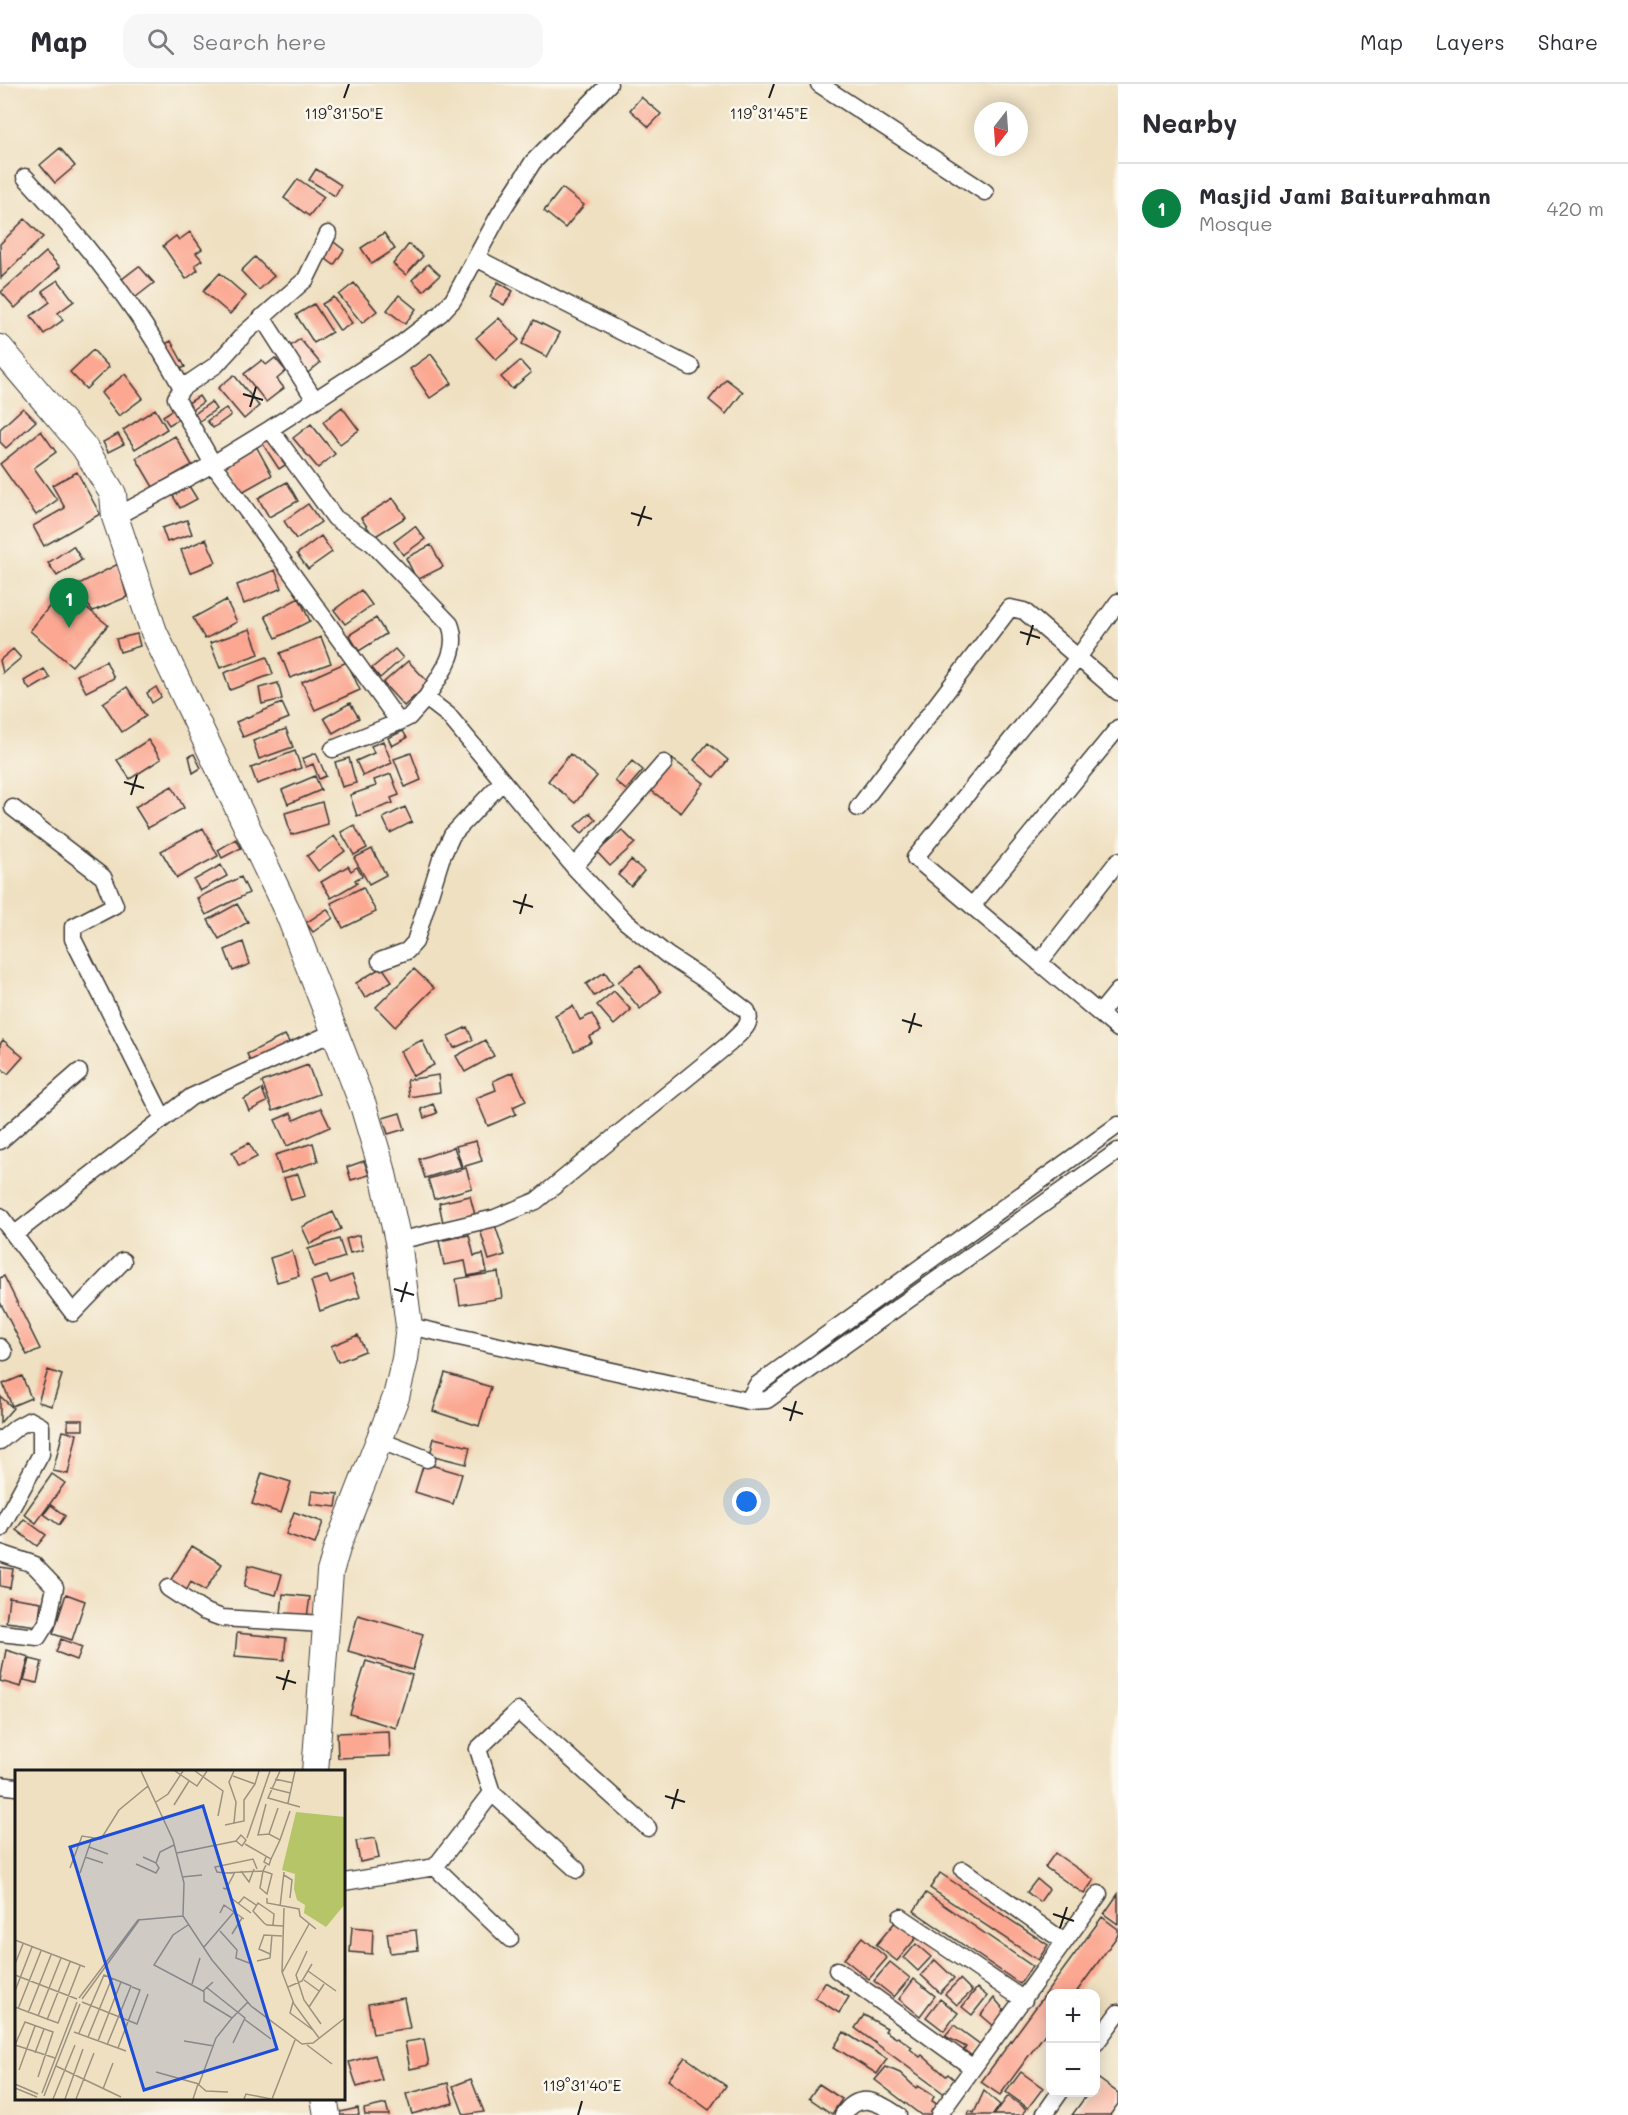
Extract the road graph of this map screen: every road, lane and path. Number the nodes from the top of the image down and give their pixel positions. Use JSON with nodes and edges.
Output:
{"nodes":[{"id":1,"x":609,"y":84,"type":"edge"},
{"id":2,"x":819,"y":84,"type":"edge"},
{"id":3,"x":25,"y":177,"type":"dead end"},
{"id":4,"x":985,"y":192,"type":"dead end"},
{"id":5,"x":328,"y":234,"type":"dead end"},
{"id":6,"x":476,"y":258,"type":"junction"},
{"id":7,"x":262,"y":318,"type":"junction"},
{"id":8,"x":0,"y":348,"type":"edge"},
{"id":9,"x":691,"y":367,"type":"dead end"},
{"id":10,"x":182,"y":388,"type":"junction"},
{"id":11,"x":315,"y":400,"type":"junction"},
{"id":12,"x":270,"y":429,"type":"junction"},
{"id":13,"x":213,"y":464,"type":"junction"},
{"id":14,"x":115,"y":517,"type":"junction"},
{"id":15,"x":1118,"y":602,"type":"edge"},
{"id":16,"x":1077,"y":659,"type":"junction"},
{"id":17,"x":1118,"y":692,"type":"edge"},
{"id":18,"x":426,"y":698,"type":"junction"},
{"id":19,"x":399,"y":722,"type":"junction"},
{"id":20,"x":1118,"y":728,"type":"edge"},
{"id":21,"x":333,"y":749,"type":"dead end"},
{"id":22,"x":664,"y":763,"type":"dead end"},
{"id":23,"x":502,"y":782,"type":"junction"},
{"id":24,"x":13,"y":808,"type":"dead end"},
{"id":25,"x":858,"y":808,"type":"dead end"},
{"id":26,"x":1118,"y":861,"type":"edge"},
{"id":27,"x":574,"y":867,"type":"junction"},
{"id":28,"x":972,"y":906,"type":"junction"},
{"id":29,"x":380,"y":961,"type":"dead end"},
{"id":30,"x":1039,"y":963,"type":"junction"},
{"id":31,"x":1118,"y":991,"type":"edge"},
{"id":32,"x":1100,"y":1013,"type":"junction"},
{"id":33,"x":1118,"y":1029,"type":"edge"},
{"id":34,"x":334,"y":1032,"type":"junction"},
{"id":35,"x":79,"y":1072,"type":"dead end"},
{"id":36,"x":163,"y":1119,"type":"junction"},
{"id":37,"x":1118,"y":1125,"type":"edge"},
{"id":38,"x":0,"y":1141,"type":"edge"},
{"id":39,"x":1118,"y":1151,"type":"edge"},
{"id":40,"x":0,"y":1216,"type":"edge"},
{"id":41,"x":15,"y":1234,"type":"junction"},
{"id":42,"x":398,"y":1241,"type":"junction"},
{"id":43,"x":123,"y":1261,"type":"dead end"},
{"id":44,"x":409,"y":1326,"type":"junction"},
{"id":45,"x":748,"y":1401,"type":"junction"},
{"id":46,"x":0,"y":1441,"type":"edge"},
{"id":47,"x":381,"y":1441,"type":"junction"},
{"id":48,"x":427,"y":1458,"type":"dead end"},
{"id":49,"x":0,"y":1529,"type":"edge"},
{"id":50,"x":0,"y":1553,"type":"edge"},
{"id":51,"x":168,"y":1588,"type":"dead end"},
{"id":52,"x":324,"y":1624,"type":"junction"},
{"id":53,"x":0,"y":1633,"type":"edge"},
{"id":54,"x":315,"y":1770,"type":"edge"},
{"id":55,"x":0,"y":1785,"type":"edge"},
{"id":56,"x":15,"y":1786,"type":"edge"},
{"id":57,"x":492,"y":1793,"type":"junction"},
{"id":58,"x":648,"y":1828,"type":"dead end"},
{"id":59,"x":435,"y":1867,"type":"junction"},
{"id":60,"x":577,"y":1870,"type":"dead end"},
{"id":61,"x":963,"y":1870,"type":"dead end"},
{"id":62,"x":345,"y":1882,"type":"edge"},
{"id":63,"x":1099,"y":1894,"type":"dead end"},
{"id":64,"x":901,"y":1917,"type":"dead end"},
{"id":65,"x":510,"y":1939,"type":"dead end"},
{"id":66,"x":1063,"y":1941,"type":"junction"},
{"id":67,"x":837,"y":1970,"type":"dead end"},
{"id":68,"x":1024,"y":2000,"type":"junction"},
{"id":69,"x":1118,"y":2013,"type":"edge"},
{"id":70,"x":1100,"y":2036,"type":"edge"},
{"id":71,"x":973,"y":2068,"type":"junction"},
{"id":72,"x":1057,"y":2097,"type":"edge"},
{"id":73,"x":324,"y":2100,"type":"edge"},
{"id":74,"x":327,"y":2115,"type":"edge"},
{"id":75,"x":843,"y":2115,"type":"edge"},
{"id":76,"x":898,"y":2115,"type":"edge"},
{"id":77,"x":939,"y":2115,"type":"edge"},
{"id":78,"x":1044,"y":2115,"type":"edge"}],
"edges":[{"from":1,"to":6,"type":"street"},
{"from":2,"to":4,"type":"street"},
{"from":3,"to":10,"type":"street"},
{"from":5,"to":7,"type":"street"},
{"from":6,"to":9,"type":"street"},
{"from":6,"to":11,"type":"street"},
{"from":7,"to":10,"type":"street"},
{"from":7,"to":11,"type":"street"},
{"from":8,"to":14,"type":"main road"},
{"from":10,"to":13,"type":"street"},
{"from":11,"to":12,"type":"street"},
{"from":12,"to":13,"type":"street"},
{"from":12,"to":18,"type":"street"},
{"from":13,"to":14,"type":"street"},
{"from":13,"to":19,"type":"street"},
{"from":14,"to":34,"type":"main road"},
{"from":15,"to":16,"type":"street"},
{"from":16,"to":17,"type":"street"},
{"from":16,"to":25,"type":"street"},
{"from":16,"to":28,"type":"street"},
{"from":18,"to":19,"type":"street"},
{"from":18,"to":23,"type":"street"},
{"from":19,"to":21,"type":"street"},
{"from":20,"to":28,"type":"street"},
{"from":22,"to":27,"type":"street"},
{"from":23,"to":27,"type":"street"},
{"from":23,"to":29,"type":"street"},
{"from":24,"to":36,"type":"street"},
{"from":26,"to":30,"type":"street"},
{"from":27,"to":42,"type":"street"},
{"from":28,"to":30,"type":"street"},
{"from":30,"to":32,"type":"street"},
{"from":31,"to":32,"type":"street"},
{"from":32,"to":33,"type":"street"},
{"from":34,"to":36,"type":"street"},
{"from":34,"to":42,"type":"main road"},
{"from":35,"to":38,"type":"street"},
{"from":36,"to":41,"type":"street"},
{"from":37,"to":45,"type":"street"},
{"from":39,"to":45,"type":"street"},
{"from":40,"to":41,"type":"street"},
{"from":41,"to":43,"type":"street"},
{"from":42,"to":44,"type":"main road"},
{"from":44,"to":45,"type":"street"},
{"from":44,"to":47,"type":"main road"},
{"from":46,"to":49,"type":"street"},
{"from":47,"to":48,"type":"street"},
{"from":47,"to":52,"type":"main road"},
{"from":50,"to":53,"type":"street"},
{"from":51,"to":52,"type":"street"},
{"from":52,"to":54,"type":"main road"},
{"from":55,"to":56,"type":"street"},
{"from":57,"to":58,"type":"street"},
{"from":57,"to":59,"type":"street"},
{"from":57,"to":60,"type":"street"},
{"from":59,"to":62,"type":"street"},
{"from":59,"to":65,"type":"street"},
{"from":61,"to":66,"type":"street"},
{"from":63,"to":66,"type":"street"},
{"from":64,"to":68,"type":"street"},
{"from":66,"to":68,"type":"street"},
{"from":67,"to":71,"type":"street"},
{"from":68,"to":71,"type":"street"},
{"from":69,"to":70,"type":"street"},
{"from":71,"to":77,"type":"street"},
{"from":72,"to":78,"type":"street"},
{"from":73,"to":74,"type":"main road"},
{"from":75,"to":76,"type":"street"}]}
